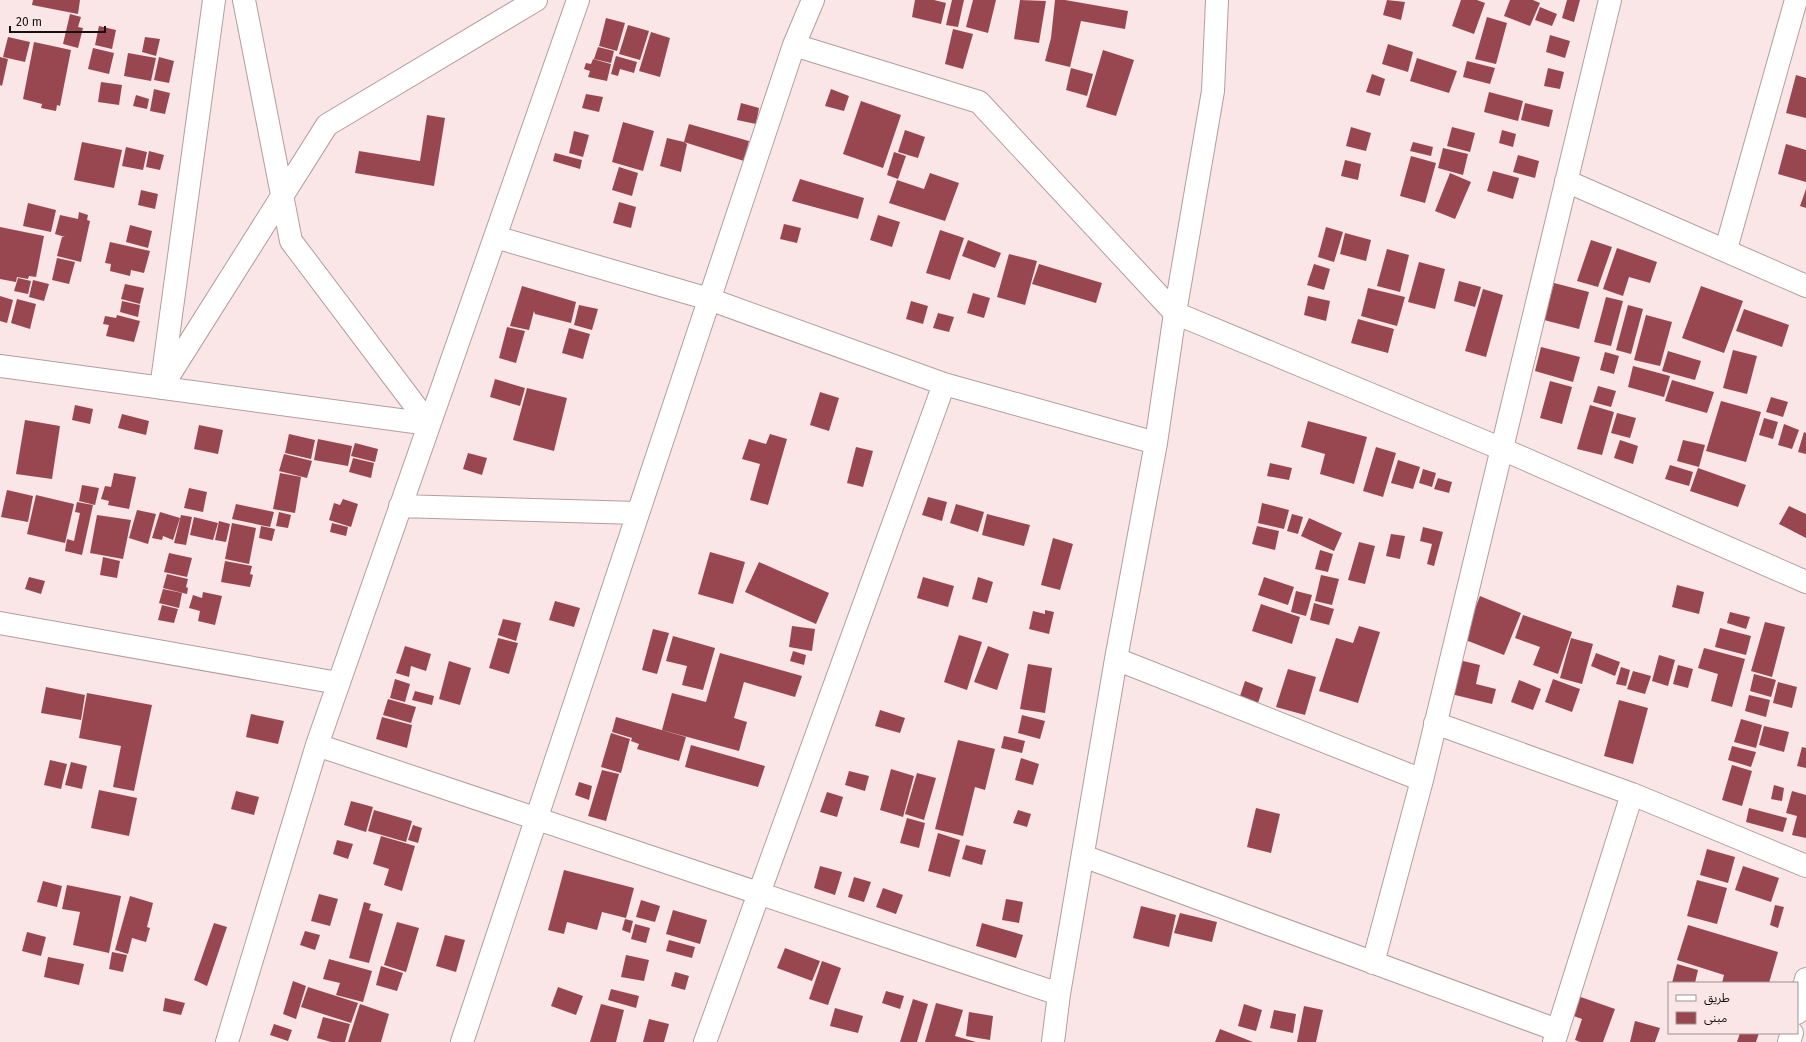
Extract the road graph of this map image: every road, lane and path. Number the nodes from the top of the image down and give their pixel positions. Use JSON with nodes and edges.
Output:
{"nodes":[{"id":1,"x":214,"y":0,"type":"edge"},
{"id":2,"x":244,"y":0,"type":"edge"},
{"id":3,"x":536,"y":0,"type":"edge"},
{"id":4,"x":578,"y":0,"type":"edge"},
{"id":5,"x":812,"y":0,"type":"edge"},
{"id":6,"x":1217,"y":0,"type":"edge"},
{"id":7,"x":1610,"y":0,"type":"edge"},
{"id":8,"x":1796,"y":0,"type":"edge"},
{"id":9,"x":794,"y":45,"type":"junction"},
{"id":10,"x":1566,"y":181,"type":"junction"},
{"id":11,"x":283,"y":196,"type":"junction"},
{"id":12,"x":495,"y":237,"type":"junction"},
{"id":13,"x":1726,"y":250,"type":"junction"},
{"id":14,"x":1806,"y":286,"type":"edge"},
{"id":15,"x":709,"y":299,"type":"junction"},
{"id":16,"x":1175,"y":313,"type":"junction"},
{"id":17,"x":0,"y":366,"type":"edge"},
{"id":18,"x":944,"y":384,"type":"junction"},
{"id":19,"x":161,"y":388,"type":"junction"},
{"id":20,"x":429,"y":424,"type":"junction"},
{"id":21,"x":1156,"y":443,"type":"junction"},
{"id":22,"x":1502,"y":449,"type":"junction"},
{"id":23,"x":400,"y":506,"type":"junction"},
{"id":24,"x":637,"y":513,"type":"junction"},
{"id":25,"x":1806,"y":582,"type":"edge"},
{"id":26,"x":0,"y":623,"type":"edge"},
{"id":27,"x":1116,"y":659,"type":"junction"},
{"id":28,"x":338,"y":683,"type":"junction"},
{"id":29,"x":1435,"y":723,"type":"junction"},
{"id":30,"x":317,"y":745,"type":"junction"},
{"id":31,"x":1422,"y":780,"type":"junction"},
{"id":32,"x":1632,"y":794,"type":"junction"},
{"id":33,"x":536,"y":818,"type":"junction"},
{"id":34,"x":1083,"y":856,"type":"junction"},
{"id":35,"x":1806,"y":866,"type":"edge"},
{"id":36,"x":760,"y":894,"type":"junction"},
{"id":37,"x":1373,"y":962,"type":"junction"},
{"id":38,"x":1806,"y":979,"type":"edge"},
{"id":39,"x":1059,"y":994,"type":"junction"},
{"id":40,"x":1798,"y":1009,"type":"edge"},
{"id":41,"x":1555,"y":1036,"type":"edge"},
{"id":42,"x":227,"y":1042,"type":"edge"},
{"id":43,"x":462,"y":1042,"type":"edge"},
{"id":44,"x":705,"y":1042,"type":"edge"},
{"id":45,"x":1053,"y":1042,"type":"edge"}],
"edges":[{"from":1,"to":19,"type":"street"},
{"from":2,"to":11,"type":"street"},
{"from":3,"to":11,"type":"street"},
{"from":4,"to":12,"type":"street"},
{"from":5,"to":9,"type":"street"},
{"from":6,"to":16,"type":"street"},
{"from":7,"to":10,"type":"street"},
{"from":8,"to":13,"type":"street"},
{"from":9,"to":15,"type":"street"},
{"from":9,"to":16,"type":"street"},
{"from":10,"to":13,"type":"street"},
{"from":10,"to":22,"type":"street"},
{"from":11,"to":19,"type":"street"},
{"from":11,"to":20,"type":"street"},
{"from":12,"to":15,"type":"street"},
{"from":12,"to":20,"type":"street"},
{"from":13,"to":14,"type":"street"},
{"from":15,"to":18,"type":"street"},
{"from":15,"to":24,"type":"street"},
{"from":16,"to":21,"type":"street"},
{"from":16,"to":22,"type":"street"},
{"from":17,"to":19,"type":"street"},
{"from":18,"to":21,"type":"street"},
{"from":18,"to":36,"type":"street"},
{"from":19,"to":20,"type":"street"},
{"from":20,"to":23,"type":"street"},
{"from":21,"to":27,"type":"street"},
{"from":22,"to":25,"type":"street"},
{"from":22,"to":29,"type":"street"},
{"from":23,"to":24,"type":"street"},
{"from":23,"to":28,"type":"street"},
{"from":24,"to":33,"type":"street"},
{"from":26,"to":28,"type":"street"},
{"from":27,"to":31,"type":"street"},
{"from":27,"to":34,"type":"street"},
{"from":28,"to":30,"type":"street"},
{"from":29,"to":31,"type":"street"},
{"from":29,"to":32,"type":"street"},
{"from":30,"to":33,"type":"street"},
{"from":30,"to":42,"type":"street"},
{"from":31,"to":37,"type":"street"},
{"from":32,"to":35,"type":"street"},
{"from":32,"to":41,"type":"street"},
{"from":33,"to":36,"type":"street"},
{"from":33,"to":43,"type":"street"},
{"from":34,"to":37,"type":"street"},
{"from":34,"to":39,"type":"street"},
{"from":36,"to":39,"type":"street"},
{"from":36,"to":44,"type":"street"},
{"from":37,"to":41,"type":"street"},
{"from":38,"to":40,"type":"street"},
{"from":39,"to":45,"type":"street"}]}
